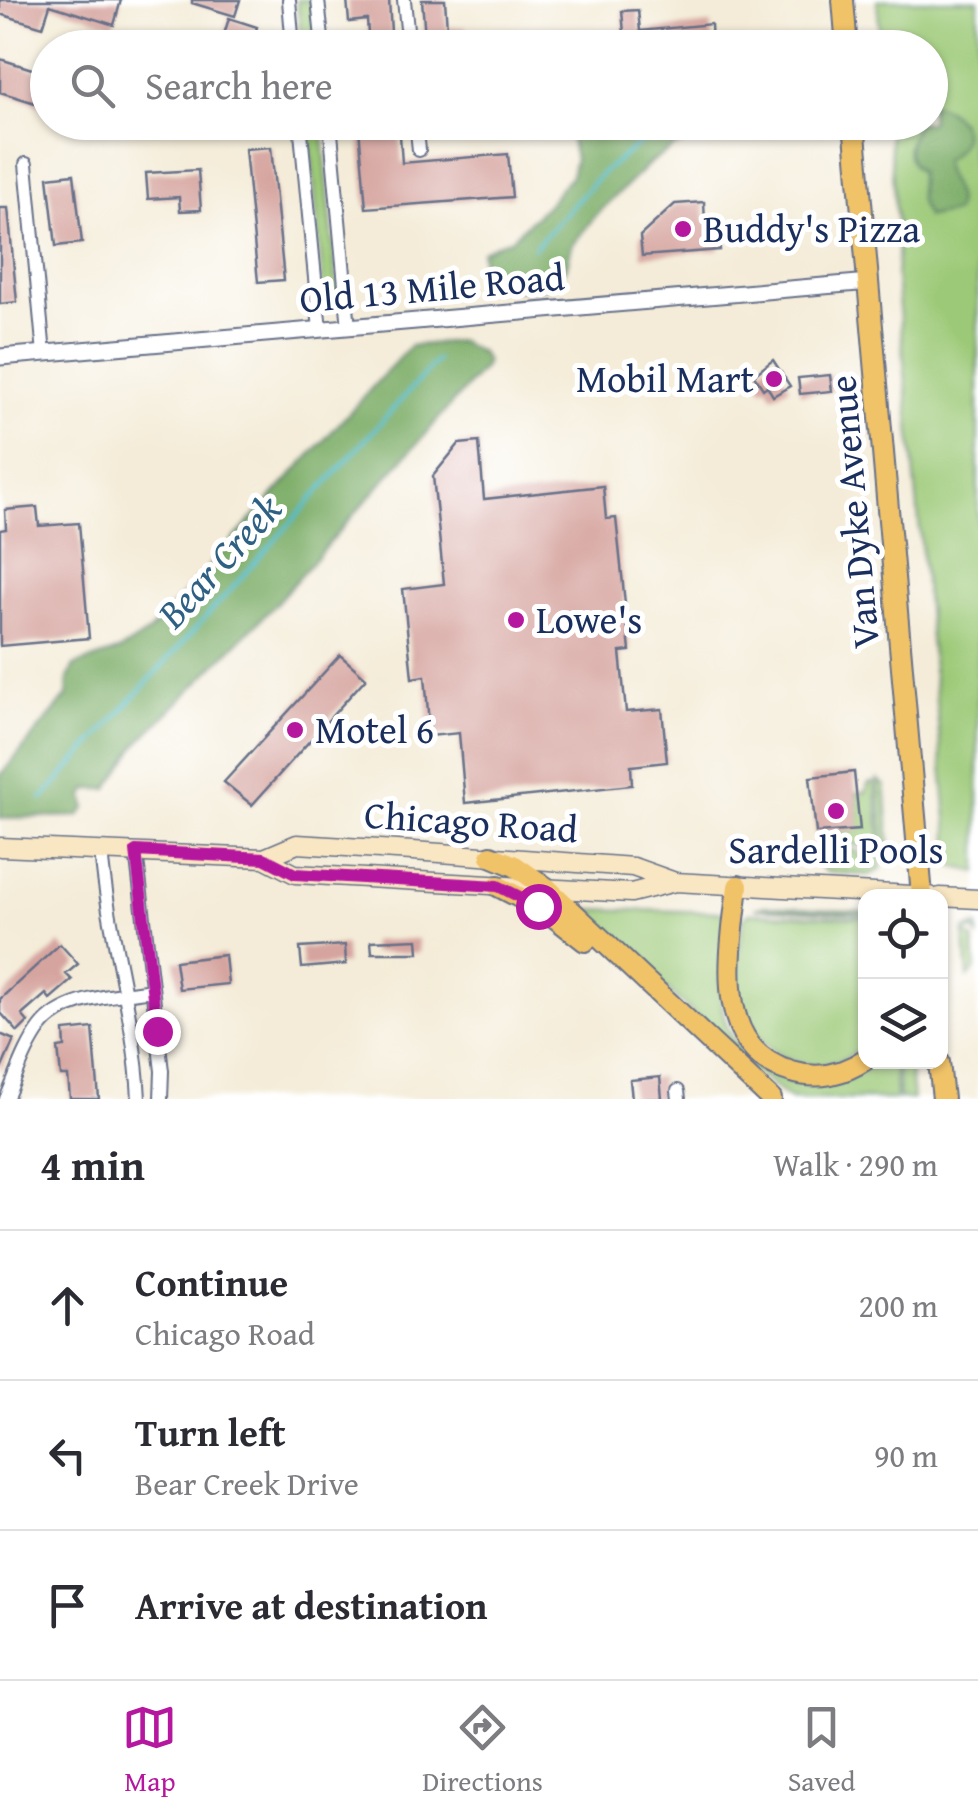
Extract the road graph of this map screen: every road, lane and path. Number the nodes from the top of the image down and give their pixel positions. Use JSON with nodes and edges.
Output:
{"nodes":[{"id":1,"x":289,"y":0,"type":"edge"},
{"id":2,"x":318,"y":0,"type":"edge"},
{"id":3,"x":404,"y":0,"type":"edge"},
{"id":4,"x":843,"y":0,"type":"edge"},
{"id":5,"x":292,"y":30,"type":"edge"},
{"id":6,"x":320,"y":30,"type":"edge"},
{"id":7,"x":407,"y":30,"type":"edge"},
{"id":8,"x":846,"y":30,"type":"edge"},
{"id":9,"x":302,"y":140,"type":"edge"},
{"id":10,"x":332,"y":140,"type":"edge"},
{"id":11,"x":417,"y":140,"type":"edge"},
{"id":12,"x":856,"y":140,"type":"edge"},
{"id":13,"x":418,"y":150,"type":"dead end"},
{"id":14,"x":26,"y":164,"type":"dead end"},
{"id":15,"x":870,"y":282,"type":"junction"},
{"id":16,"x":349,"y":328,"type":"junction"},
{"id":17,"x":320,"y":330,"type":"junction"},
{"id":18,"x":44,"y":354,"type":"junction"},
{"id":19,"x":0,"y":358,"type":"edge"},
{"id":20,"x":0,"y":847,"type":"edge"},
{"id":21,"x":101,"y":850,"type":"junction"},
{"id":22,"x":136,"y":851,"type":"junction"},
{"id":23,"x":491,"y":856,"type":"junction"},
{"id":24,"x":264,"y":858,"type":"junction"},
{"id":25,"x":675,"y":882,"type":"junction"},
{"id":26,"x":498,"y":886,"type":"junction"},
{"id":27,"x":738,"y":886,"type":"junction"},
{"id":28,"x":924,"y":889,"type":"edge"},
{"id":29,"x":548,"y":890,"type":"junction"},
{"id":30,"x":858,"y":892,"type":"edge"},
{"id":31,"x":948,"y":897,"type":"edge"},
{"id":32,"x":978,"y":898,"type":"edge"},
{"id":33,"x":152,"y":990,"type":"junction"},
{"id":34,"x":124,"y":995,"type":"junction"},
{"id":35,"x":858,"y":1063,"type":"edge"},
{"id":36,"x":941,"y":1069,"type":"edge"},
{"id":37,"x":6,"y":1099,"type":"edge"},
{"id":38,"x":139,"y":1099,"type":"edge"},
{"id":39,"x":162,"y":1099,"type":"edge"},
{"id":40,"x":749,"y":1099,"type":"edge"},
{"id":41,"x":771,"y":1099,"type":"edge"},
{"id":42,"x":943,"y":1099,"type":"edge"}],
"edges":[{"from":1,"to":5,"type":"street"},
{"from":2,"to":6,"type":"street"},
{"from":3,"to":7,"type":"street"},
{"from":4,"to":8,"type":"main road"},
{"from":9,"to":17,"type":"street"},
{"from":10,"to":16,"type":"street"},
{"from":11,"to":13,"type":"street"},
{"from":12,"to":15,"type":"main road","name":"Van Dyke Avenue"},
{"from":14,"to":18,"type":"street"},
{"from":15,"to":16,"type":"street","name":"Old 13 Mile Road"},
{"from":15,"to":28,"type":"main road","name":"Van Dyke Avenue"},
{"from":16,"to":17,"type":"street","name":"Old 13 Mile Road"},
{"from":17,"to":18,"type":"street","name":"Old 13 Mile Road"},
{"from":18,"to":19,"type":"street","name":"Old 13 Mile Road"},
{"from":20,"to":21,"type":"main road","name":"Chicago Road"},
{"from":21,"to":22,"type":"main road","name":"Chicago Road"},
{"from":21,"to":34,"type":"street"},
{"from":22,"to":24,"type":"main road","name":"Chicago Road"},
{"from":22,"to":33,"type":"street"},
{"from":23,"to":24,"type":"main road","name":"Chicago Road"},
{"from":23,"to":25,"type":"main road","name":"Chicago Road"},
{"from":23,"to":29,"type":"main road"},
{"from":24,"to":26,"type":"main road","name":"Chicago Road"},
{"from":25,"to":27,"type":"main road","name":"Chicago Road"},
{"from":25,"to":29,"type":"main road","name":"Chicago Road"},
{"from":26,"to":29,"type":"main road","name":"Chicago Road"},
{"from":26,"to":40,"type":"main road"},
{"from":27,"to":30,"type":"main road","name":"Chicago Road"},
{"from":27,"to":35,"type":"main road"},
{"from":29,"to":41,"type":"main road"},
{"from":31,"to":32,"type":"main road"},
{"from":33,"to":34,"type":"street"},
{"from":33,"to":39,"type":"street"},
{"from":34,"to":37,"type":"street"},
{"from":34,"to":38,"type":"street"},
{"from":36,"to":42,"type":"main road"}]}
